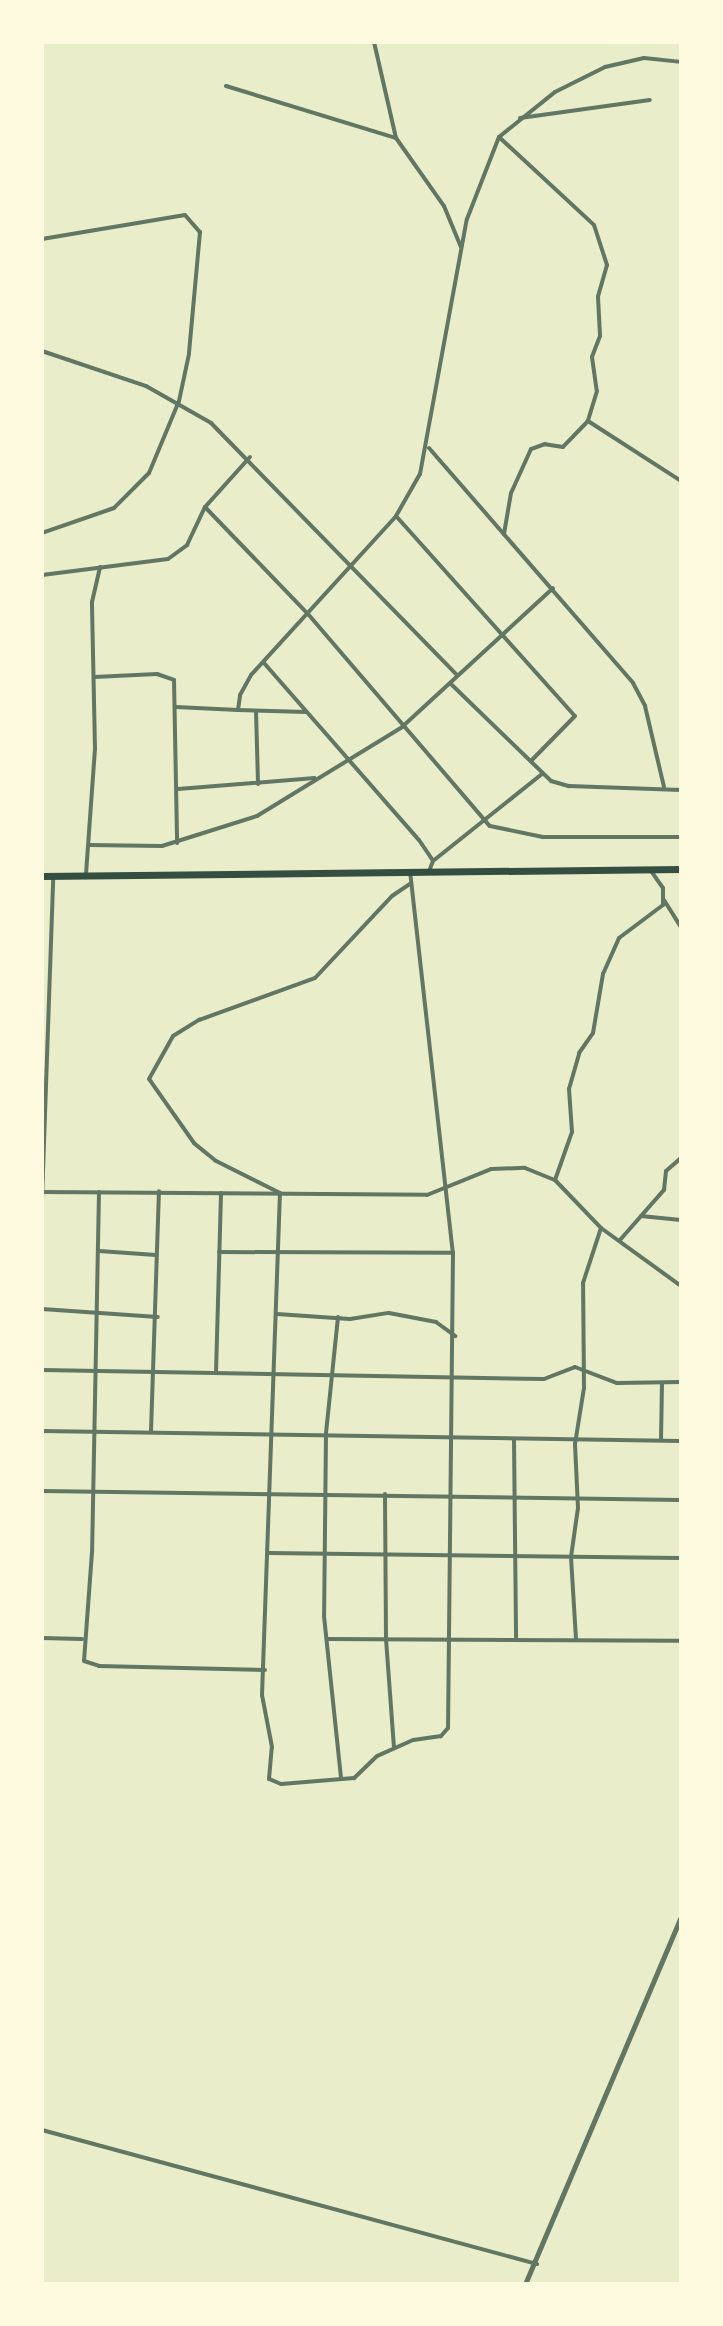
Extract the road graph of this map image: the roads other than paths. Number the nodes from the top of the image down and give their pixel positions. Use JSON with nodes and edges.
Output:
{"nodes":[{"id":1,"x":374,"y":42,"type":"edge"},
{"id":2,"x":681,"y":62,"type":"edge"},
{"id":3,"x":226,"y":86,"type":"dead end"},
{"id":4,"x":650,"y":100,"type":"dead end"},
{"id":5,"x":517,"y":119,"type":"junction"},
{"id":6,"x":499,"y":137,"type":"junction"},
{"id":7,"x":396,"y":138,"type":"junction"},
{"id":8,"x":42,"y":239,"type":"edge"},
{"id":9,"x":462,"y":249,"type":"junction"},
{"id":10,"x":42,"y":351,"type":"edge"},
{"id":11,"x":179,"y":401,"type":"junction"},
{"id":12,"x":588,"y":421,"type":"junction"},
{"id":13,"x":429,"y":447,"type":"junction"},
{"id":14,"x":250,"y":457,"type":"junction"},
{"id":15,"x":681,"y":481,"type":"edge"},
{"id":16,"x":205,"y":507,"type":"junction"},
{"id":17,"x":396,"y":516,"type":"junction"},
{"id":18,"x":42,"y":533,"type":"edge"},
{"id":19,"x":504,"y":534,"type":"junction"},
{"id":20,"x":354,"y":566,"type":"junction"},
{"id":21,"x":100,"y":567,"type":"junction"},
{"id":22,"x":42,"y":575,"type":"edge"},
{"id":23,"x":553,"y":588,"type":"junction"},
{"id":24,"x":308,"y":614,"type":"junction"},
{"id":25,"x":503,"y":637,"type":"junction"},
{"id":26,"x":264,"y":663,"type":"junction"},
{"id":27,"x":457,"y":676,"type":"junction"},
{"id":28,"x":93,"y":677,"type":"junction"},
{"id":29,"x":452,"y":684,"type":"junction"},
{"id":30,"x":176,"y":707,"type":"junction"},
{"id":31,"x":238,"y":710,"type":"junction"},
{"id":32,"x":256,"y":711,"type":"junction"},
{"id":33,"x":306,"y":712,"type":"junction"},
{"id":34,"x":402,"y":727,"type":"junction"},
{"id":35,"x":347,"y":759,"type":"junction"},
{"id":36,"x":531,"y":761,"type":"junction"},
{"id":37,"x":542,"y":774,"type":"junction"},
{"id":38,"x":317,"y":778,"type":"junction"},
{"id":39,"x":258,"y":784,"type":"junction"},
{"id":40,"x":664,"y":787,"type":"junction"},
{"id":41,"x":178,"y":789,"type":"junction"},
{"id":42,"x":681,"y":790,"type":"edge"},
{"id":43,"x":485,"y":821,"type":"junction"},
{"id":44,"x":681,"y":837,"type":"edge"},
{"id":45,"x":177,"y":843,"type":"junction"},
{"id":46,"x":89,"y":845,"type":"junction"},
{"id":47,"x":432,"y":865,"type":"junction"},
{"id":48,"x":410,"y":869,"type":"junction"},
{"id":49,"x":681,"y":869,"type":"edge"},
{"id":50,"x":651,"y":870,"type":"junction"},
{"id":51,"x":53,"y":875,"type":"junction"},
{"id":52,"x":42,"y":876,"type":"edge"},
{"id":53,"x":86,"y":876,"type":"junction"},
{"id":54,"x":411,"y":883,"type":"junction"},
{"id":55,"x":664,"y":900,"type":"junction"},
{"id":56,"x":681,"y":927,"type":"edge"},
{"id":57,"x":681,"y":953,"type":"edge"},
{"id":58,"x":681,"y":1004,"type":"edge"},
{"id":59,"x":681,"y":1158,"type":"edge"},
{"id":60,"x":555,"y":1180,"type":"junction"},
{"id":61,"x":443,"y":1190,"type":"junction"},
{"id":62,"x":159,"y":1191,"type":"junction"},
{"id":63,"x":42,"y":1192,"type":"edge"},
{"id":64,"x":99,"y":1192,"type":"junction"},
{"id":65,"x":221,"y":1193,"type":"junction"},
{"id":66,"x":280,"y":1193,"type":"junction"},
{"id":67,"x":42,"y":1200,"type":"edge"},
{"id":68,"x":641,"y":1216,"type":"junction"},
{"id":69,"x":681,"y":1220,"type":"edge"},
{"id":70,"x":601,"y":1228,"type":"junction"},
{"id":71,"x":620,"y":1240,"type":"junction"},
{"id":72,"x":99,"y":1251,"type":"junction"},
{"id":73,"x":219,"y":1252,"type":"junction"},
{"id":74,"x":453,"y":1253,"type":"junction"},
{"id":75,"x":279,"y":1254,"type":"junction"},
{"id":76,"x":156,"y":1255,"type":"junction"},
{"id":77,"x":681,"y":1286,"type":"edge"},
{"id":78,"x":42,"y":1309,"type":"edge"},
{"id":79,"x":96,"y":1312,"type":"junction"},
{"id":80,"x":277,"y":1314,"type":"junction"},
{"id":81,"x":158,"y":1317,"type":"junction"},
{"id":82,"x":338,"y":1317,"type":"junction"},
{"id":83,"x":455,"y":1336,"type":"junction"},
{"id":84,"x":582,"y":1368,"type":"junction"},
{"id":85,"x":95,"y":1369,"type":"junction"},
{"id":86,"x":42,"y":1370,"type":"edge"},
{"id":87,"x":216,"y":1373,"type":"junction"},
{"id":88,"x":275,"y":1373,"type":"junction"},
{"id":89,"x":152,"y":1374,"type":"junction"},
{"id":90,"x":332,"y":1375,"type":"junction"},
{"id":91,"x":453,"y":1378,"type":"junction"},
{"id":92,"x":681,"y":1382,"type":"edge"},
{"id":93,"x":662,"y":1383,"type":"junction"},
{"id":94,"x":42,"y":1431,"type":"edge"},
{"id":95,"x":92,"y":1431,"type":"junction"},
{"id":96,"x":151,"y":1431,"type":"junction"},
{"id":97,"x":271,"y":1433,"type":"junction"},
{"id":98,"x":326,"y":1434,"type":"junction"},
{"id":99,"x":451,"y":1438,"type":"junction"},
{"id":100,"x":576,"y":1439,"type":"junction"},
{"id":101,"x":514,"y":1440,"type":"junction"},
{"id":102,"x":661,"y":1441,"type":"junction"},
{"id":103,"x":681,"y":1441,"type":"edge"},
{"id":104,"x":42,"y":1491,"type":"edge"},
{"id":105,"x":91,"y":1492,"type":"junction"},
{"id":106,"x":268,"y":1492,"type":"junction"},
{"id":107,"x":328,"y":1492,"type":"junction"},
{"id":108,"x":385,"y":1494,"type":"junction"},
{"id":109,"x":451,"y":1495,"type":"junction"},
{"id":110,"x":517,"y":1496,"type":"junction"},
{"id":111,"x":578,"y":1496,"type":"junction"},
{"id":112,"x":681,"y":1500,"type":"edge"},
{"id":113,"x":268,"y":1553,"type":"junction"},
{"id":114,"x":328,"y":1554,"type":"junction"},
{"id":115,"x":385,"y":1555,"type":"junction"},
{"id":116,"x":451,"y":1555,"type":"junction"},
{"id":117,"x":516,"y":1556,"type":"junction"},
{"id":118,"x":571,"y":1557,"type":"junction"},
{"id":119,"x":681,"y":1558,"type":"edge"},
{"id":120,"x":42,"y":1638,"type":"edge"},
{"id":121,"x":516,"y":1638,"type":"junction"},
{"id":122,"x":82,"y":1639,"type":"junction"},
{"id":123,"x":327,"y":1639,"type":"junction"},
{"id":124,"x":386,"y":1639,"type":"junction"},
{"id":125,"x":450,"y":1639,"type":"junction"},
{"id":126,"x":576,"y":1639,"type":"junction"},
{"id":127,"x":681,"y":1641,"type":"edge"},
{"id":128,"x":265,"y":1670,"type":"junction"},
{"id":129,"x":394,"y":1748,"type":"junction"},
{"id":130,"x":341,"y":1779,"type":"junction"},
{"id":131,"x":681,"y":1917,"type":"edge"},
{"id":132,"x":42,"y":2130,"type":"edge"},
{"id":133,"x":536,"y":2264,"type":"junction"},
{"id":134,"x":525,"y":2284,"type":"edge"}],
"edges":[{"from":1,"to":7,"type":"street"},
{"from":2,"to":5,"type":"street"},
{"from":3,"to":7,"type":"street"},
{"from":4,"to":5,"type":"street"},
{"from":5,"to":6,"type":"street"},
{"from":6,"to":9,"type":"street"},
{"from":6,"to":12,"type":"street"},
{"from":7,"to":9,"type":"street"},
{"from":8,"to":11,"type":"street"},
{"from":9,"to":13,"type":"street"},
{"from":10,"to":11,"type":"street"},
{"from":11,"to":14,"type":"street"},
{"from":11,"to":18,"type":"street"},
{"from":12,"to":15,"type":"street"},
{"from":12,"to":19,"type":"street"},
{"from":13,"to":17,"type":"street"},
{"from":13,"to":19,"type":"street"},
{"from":14,"to":16,"type":"street"},
{"from":14,"to":20,"type":"street"},
{"from":16,"to":21,"type":"street"},
{"from":16,"to":24,"type":"street"},
{"from":17,"to":20,"type":"street"},
{"from":17,"to":25,"type":"street"},
{"from":19,"to":23,"type":"street"},
{"from":20,"to":24,"type":"street"},
{"from":20,"to":27,"type":"street"},
{"from":21,"to":22,"type":"street"},
{"from":21,"to":28,"type":"street"},
{"from":23,"to":25,"type":"street"},
{"from":23,"to":40,"type":"street"},
{"from":24,"to":26,"type":"street"},
{"from":24,"to":34,"type":"street"},
{"from":25,"to":27,"type":"street"},
{"from":25,"to":36,"type":"street"},
{"from":26,"to":31,"type":"street"},
{"from":26,"to":33,"type":"street"},
{"from":27,"to":29,"type":"street"},
{"from":28,"to":30,"type":"street"},
{"from":28,"to":46,"type":"street"},
{"from":29,"to":34,"type":"street"},
{"from":29,"to":36,"type":"street"},
{"from":30,"to":31,"type":"street"},
{"from":30,"to":41,"type":"street"},
{"from":31,"to":32,"type":"street"},
{"from":32,"to":33,"type":"street"},
{"from":32,"to":39,"type":"street"},
{"from":33,"to":35,"type":"street"},
{"from":34,"to":35,"type":"street"},
{"from":34,"to":43,"type":"street"},
{"from":35,"to":38,"type":"street"},
{"from":35,"to":47,"type":"street"},
{"from":36,"to":37,"type":"street"},
{"from":37,"to":40,"type":"street"},
{"from":37,"to":43,"type":"street"},
{"from":38,"to":39,"type":"street"},
{"from":38,"to":45,"type":"street"},
{"from":39,"to":41,"type":"street"},
{"from":40,"to":42,"type":"street"},
{"from":41,"to":45,"type":"street"},
{"from":43,"to":44,"type":"street"},
{"from":43,"to":47,"type":"street"},
{"from":45,"to":46,"type":"street"},
{"from":46,"to":53,"type":"street"},
{"from":47,"to":48,"type":"main road"},
{"from":47,"to":50,"type":"main road"},
{"from":48,"to":53,"type":"main road"},
{"from":48,"to":54,"type":"street"},
{"from":49,"to":50,"type":"main road"},
{"from":50,"to":55,"type":"street"},
{"from":51,"to":52,"type":"main road"},
{"from":51,"to":53,"type":"main road"},
{"from":51,"to":63,"type":"street"},
{"from":54,"to":61,"type":"street"},
{"from":54,"to":66,"type":"street"},
{"from":55,"to":56,"type":"street"},
{"from":55,"to":60,"type":"street"},
{"from":57,"to":58,"type":"street"},
{"from":59,"to":68,"type":"street"},
{"from":60,"to":61,"type":"street"},
{"from":60,"to":70,"type":"street"},
{"from":61,"to":66,"type":"street"},
{"from":61,"to":74,"type":"street"},
{"from":62,"to":64,"type":"street"},
{"from":62,"to":65,"type":"street"},
{"from":62,"to":76,"type":"street"},
{"from":63,"to":64,"type":"street"},
{"from":63,"to":67,"type":"street"},
{"from":64,"to":72,"type":"street"},
{"from":65,"to":66,"type":"street"},
{"from":65,"to":73,"type":"street"},
{"from":66,"to":75,"type":"street"},
{"from":68,"to":69,"type":"street"},
{"from":68,"to":71,"type":"street"},
{"from":70,"to":71,"type":"street"},
{"from":70,"to":84,"type":"street"},
{"from":71,"to":77,"type":"street"},
{"from":72,"to":76,"type":"street"},
{"from":72,"to":79,"type":"street"},
{"from":73,"to":75,"type":"street"},
{"from":73,"to":87,"type":"street"},
{"from":74,"to":75,"type":"street"},
{"from":74,"to":83,"type":"street"},
{"from":75,"to":80,"type":"street"},
{"from":76,"to":81,"type":"street"},
{"from":78,"to":79,"type":"street"},
{"from":79,"to":81,"type":"street"},
{"from":79,"to":85,"type":"street"},
{"from":80,"to":82,"type":"street"},
{"from":80,"to":88,"type":"street"},
{"from":81,"to":89,"type":"street"},
{"from":82,"to":83,"type":"street"},
{"from":82,"to":90,"type":"street"},
{"from":83,"to":91,"type":"street"},
{"from":84,"to":91,"type":"street"},
{"from":84,"to":93,"type":"street"},
{"from":84,"to":100,"type":"street"},
{"from":85,"to":86,"type":"street"},
{"from":85,"to":89,"type":"street"},
{"from":85,"to":95,"type":"street"},
{"from":87,"to":88,"type":"street"},
{"from":87,"to":89,"type":"street"},
{"from":88,"to":90,"type":"street"},
{"from":88,"to":97,"type":"street"},
{"from":89,"to":96,"type":"street"},
{"from":90,"to":91,"type":"street"},
{"from":90,"to":98,"type":"street"},
{"from":91,"to":99,"type":"street"},
{"from":92,"to":93,"type":"street"},
{"from":93,"to":102,"type":"street"},
{"from":94,"to":95,"type":"street"},
{"from":95,"to":96,"type":"street"},
{"from":95,"to":105,"type":"street"},
{"from":96,"to":97,"type":"street"},
{"from":97,"to":98,"type":"street"},
{"from":97,"to":106,"type":"street"},
{"from":98,"to":99,"type":"street"},
{"from":98,"to":107,"type":"street"},
{"from":99,"to":101,"type":"street"},
{"from":99,"to":109,"type":"street"},
{"from":100,"to":101,"type":"street"},
{"from":100,"to":102,"type":"street"},
{"from":100,"to":111,"type":"street"},
{"from":101,"to":110,"type":"street"},
{"from":102,"to":103,"type":"street"},
{"from":104,"to":105,"type":"street"},
{"from":105,"to":106,"type":"street"},
{"from":105,"to":122,"type":"street"},
{"from":106,"to":107,"type":"street"},
{"from":106,"to":113,"type":"street"},
{"from":107,"to":108,"type":"street"},
{"from":107,"to":114,"type":"street"},
{"from":108,"to":109,"type":"street"},
{"from":108,"to":115,"type":"street"},
{"from":109,"to":110,"type":"street"},
{"from":109,"to":116,"type":"street"},
{"from":110,"to":111,"type":"street"},
{"from":110,"to":117,"type":"street"},
{"from":111,"to":112,"type":"street"},
{"from":111,"to":118,"type":"street"},
{"from":113,"to":114,"type":"street"},
{"from":113,"to":128,"type":"street"},
{"from":114,"to":115,"type":"street"},
{"from":114,"to":123,"type":"street"},
{"from":115,"to":116,"type":"street"},
{"from":115,"to":124,"type":"street"},
{"from":116,"to":117,"type":"street"},
{"from":116,"to":125,"type":"street"},
{"from":117,"to":118,"type":"street"},
{"from":117,"to":121,"type":"street"},
{"from":118,"to":119,"type":"street"},
{"from":118,"to":126,"type":"street"},
{"from":120,"to":122,"type":"street"},
{"from":121,"to":125,"type":"street"},
{"from":121,"to":126,"type":"street"},
{"from":122,"to":128,"type":"street"},
{"from":123,"to":124,"type":"street"},
{"from":123,"to":130,"type":"street"},
{"from":124,"to":125,"type":"street"},
{"from":124,"to":129,"type":"street"},
{"from":125,"to":129,"type":"street"},
{"from":126,"to":127,"type":"street"},
{"from":128,"to":130,"type":"street"},
{"from":129,"to":130,"type":"street"},
{"from":131,"to":133,"type":"street"},
{"from":132,"to":133,"type":"street"},
{"from":133,"to":134,"type":"street"}]}
